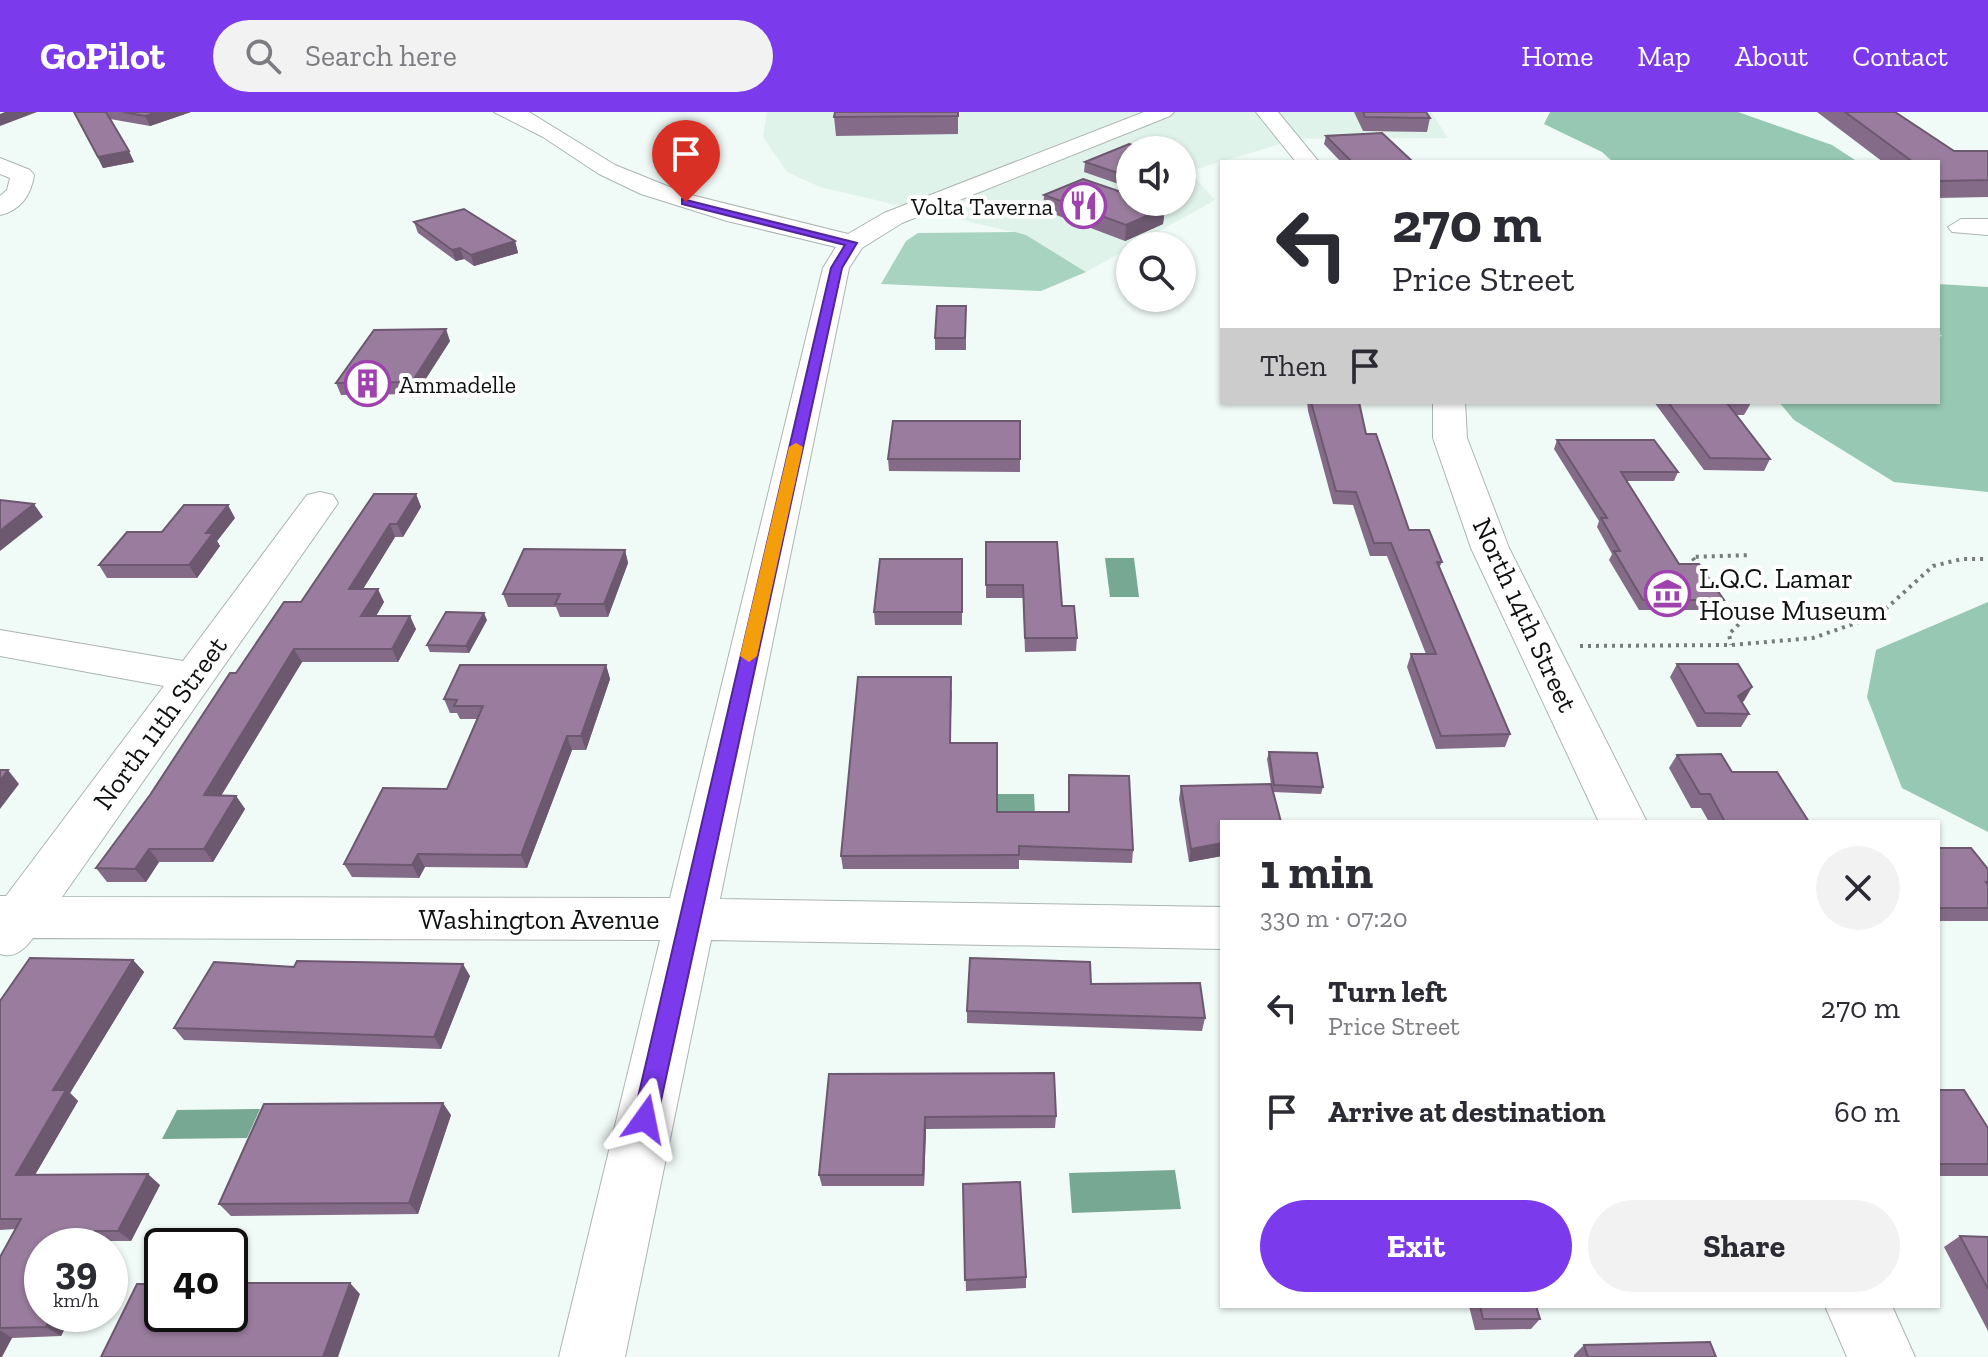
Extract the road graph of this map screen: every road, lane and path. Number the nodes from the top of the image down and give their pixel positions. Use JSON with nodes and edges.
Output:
{"nodes":[{"id":1,"x":505,"y":112,"type":"edge"},
{"id":2,"x":1163,"y":112,"type":"edge"},
{"id":3,"x":1267,"y":112,"type":"edge"},
{"id":4,"x":1306,"y":160,"type":"edge"},
{"id":5,"x":0,"y":165,"type":"edge"},
{"id":6,"x":0,"y":208,"type":"edge"},
{"id":7,"x":1961,"y":227,"type":"dead end"},
{"id":8,"x":1988,"y":227,"type":"edge"},
{"id":9,"x":852,"y":243,"type":"junction"},
{"id":10,"x":1449,"y":404,"type":"edge"},
{"id":11,"x":320,"y":503,"type":"dead end"},
{"id":12,"x":1751,"y":555,"type":"dead end"},
{"id":13,"x":1988,"y":559,"type":"edge"},
{"id":14,"x":1708,"y":579,"type":"edge"},
{"id":15,"x":1716,"y":591,"type":"edge"},
{"id":16,"x":0,"y":643,"type":"edge"},
{"id":17,"x":1731,"y":645,"type":"junction"},
{"id":18,"x":1569,"y":646,"type":"dead end"},
{"id":19,"x":193,"y":677,"type":"junction"},
{"id":20,"x":1622,"y":820,"type":"edge"},
{"id":21,"x":689,"y":919,"type":"junction"},
{"id":22,"x":6,"y":926,"type":"edge"},
{"id":23,"x":1220,"y":928,"type":"edge"},
{"id":24,"x":1858,"y":1308,"type":"edge"},
{"id":25,"x":592,"y":1357,"type":"edge"},
{"id":26,"x":1882,"y":1357,"type":"edge"}],
"edges":[{"from":1,"to":9,"type":"street"},
{"from":2,"to":9,"type":"street"},
{"from":3,"to":4,"type":"street"},
{"from":5,"to":6,"type":"street"},
{"from":7,"to":8,"type":"street"},
{"from":9,"to":21,"type":"street"},
{"from":10,"to":20,"type":"street","name":"North 14th Street"},
{"from":11,"to":19,"type":"street","name":"North 11th Street"},
{"from":12,"to":14,"type":"path"},
{"from":13,"to":17,"type":"path"},
{"from":15,"to":17,"type":"path"},
{"from":16,"to":19,"type":"street"},
{"from":17,"to":18,"type":"path"},
{"from":19,"to":22,"type":"street","name":"North 11th Street"},
{"from":21,"to":22,"type":"street","name":"Washington Avenue"},
{"from":21,"to":23,"type":"street","name":"Washington Avenue"},
{"from":21,"to":25,"type":"street"},
{"from":24,"to":26,"type":"street"}]}
